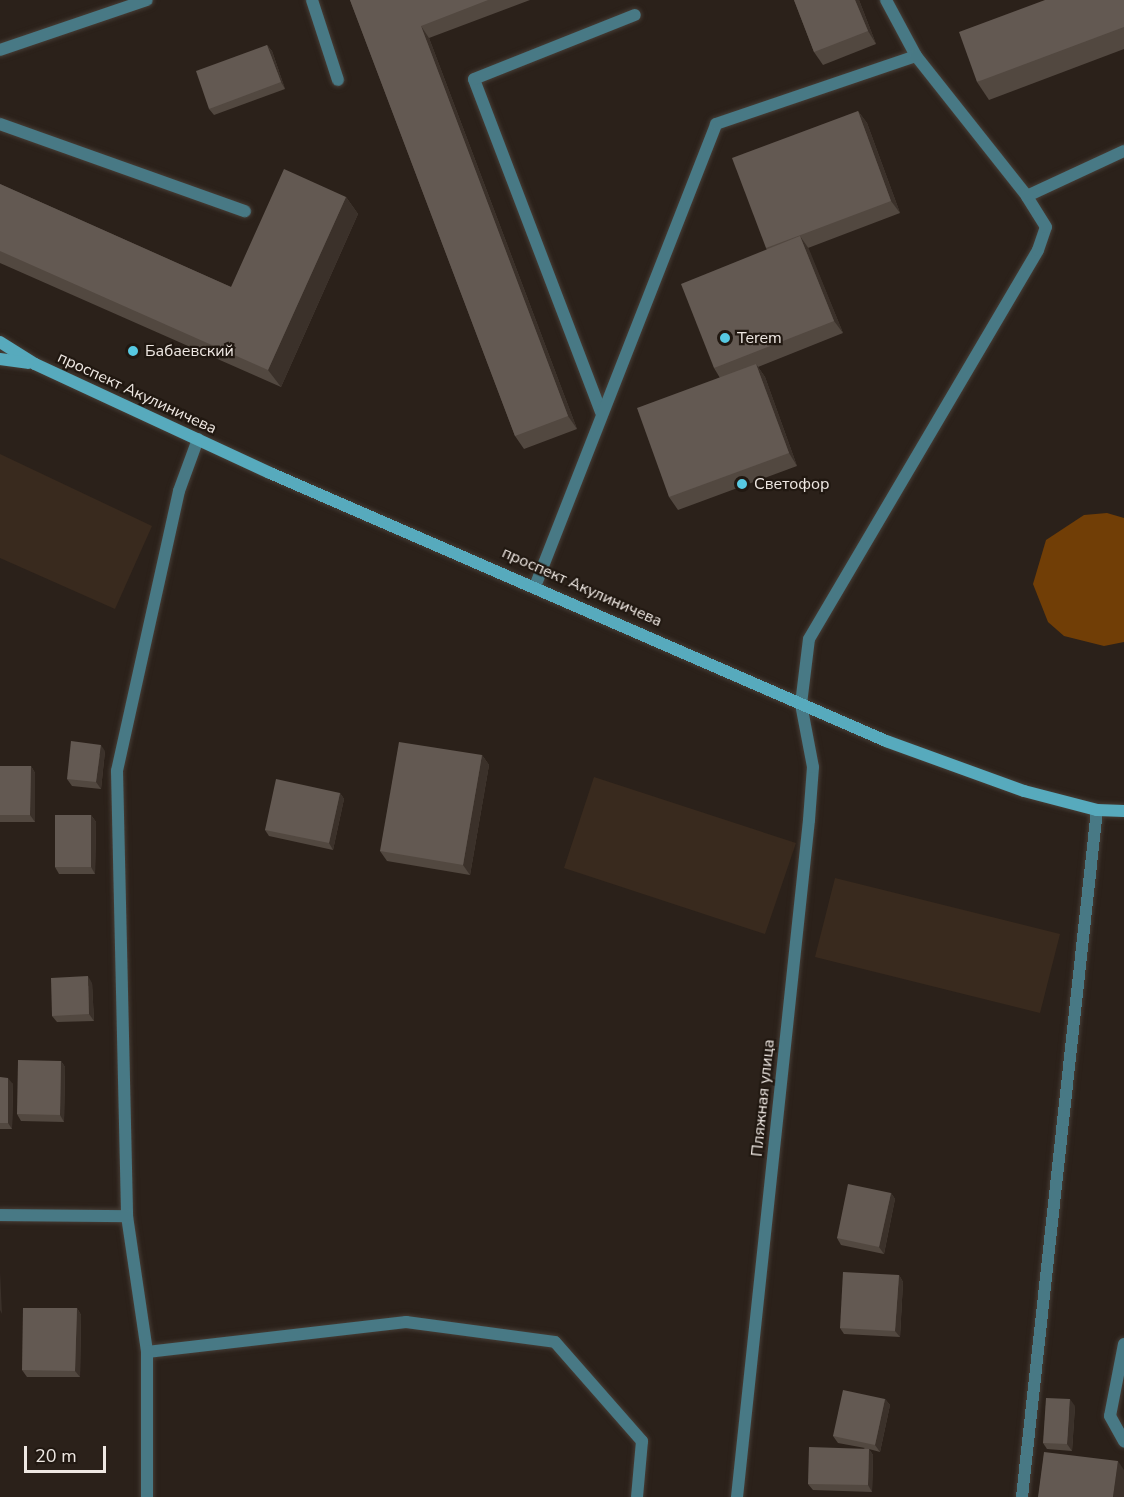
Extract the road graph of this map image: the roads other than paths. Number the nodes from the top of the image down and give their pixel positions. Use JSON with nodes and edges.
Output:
{"nodes":[{"id":1,"x":147,"y":0,"type":"edge"},
{"id":2,"x":312,"y":0,"type":"edge"},
{"id":3,"x":886,"y":0,"type":"edge"},
{"id":4,"x":635,"y":15,"type":"dead end"},
{"id":5,"x":1,"y":47,"type":"edge"},
{"id":6,"x":916,"y":56,"type":"junction"},
{"id":7,"x":338,"y":80,"type":"dead end"},
{"id":8,"x":0,"y":124,"type":"edge"},
{"id":9,"x":1124,"y":151,"type":"edge"},
{"id":10,"x":1028,"y":196,"type":"junction"},
{"id":11,"x":244,"y":211,"type":"dead end"},
{"id":12,"x":0,"y":342,"type":"edge"},
{"id":13,"x":0,"y":358,"type":"edge"},
{"id":14,"x":35,"y":364,"type":"junction"},
{"id":15,"x":601,"y":412,"type":"junction"},
{"id":16,"x":198,"y":439,"type":"junction"},
{"id":17,"x":536,"y":584,"type":"junction"},
{"id":18,"x":801,"y":704,"type":"junction"},
{"id":19,"x":1097,"y":810,"type":"junction"},
{"id":20,"x":1124,"y":811,"type":"edge"},
{"id":21,"x":0,"y":1215,"type":"edge"},
{"id":22,"x":127,"y":1216,"type":"junction"},
{"id":23,"x":1124,"y":1344,"type":"edge"},
{"id":24,"x":147,"y":1352,"type":"junction"},
{"id":25,"x":1124,"y":1441,"type":"edge"},
{"id":26,"x":147,"y":1497,"type":"edge"},
{"id":27,"x":637,"y":1497,"type":"edge"},
{"id":28,"x":737,"y":1497,"type":"edge"},
{"id":29,"x":1022,"y":1497,"type":"edge"}],
"edges":[{"from":1,"to":5,"type":"street"},
{"from":2,"to":7,"type":"street"},
{"from":3,"to":6,"type":"street","name":"Пляжная улица"},
{"from":4,"to":15,"type":"street"},
{"from":6,"to":10,"type":"street","name":"Пляжная улица"},
{"from":6,"to":15,"type":"street"},
{"from":8,"to":11,"type":"street"},
{"from":9,"to":10,"type":"street"},
{"from":10,"to":18,"type":"street","name":"Пляжная улица"},
{"from":12,"to":14,"type":"main road"},
{"from":13,"to":14,"type":"main road"},
{"from":14,"to":16,"type":"main road","name":"проспект Акулиничева"},
{"from":15,"to":17,"type":"street"},
{"from":16,"to":17,"type":"main road","name":"проспект Акулиничева"},
{"from":16,"to":22,"type":"street"},
{"from":17,"to":18,"type":"main road","name":"проспект Акулиничева"},
{"from":18,"to":19,"type":"main road","name":"проспект Акулиничева"},
{"from":18,"to":28,"type":"street","name":"Пляжная улица"},
{"from":19,"to":20,"type":"main road","name":"проспект Акулиничева"},
{"from":19,"to":29,"type":"street"},
{"from":21,"to":22,"type":"street"},
{"from":22,"to":24,"type":"street"},
{"from":23,"to":25,"type":"street"},
{"from":24,"to":26,"type":"street"},
{"from":24,"to":27,"type":"street"}]}
